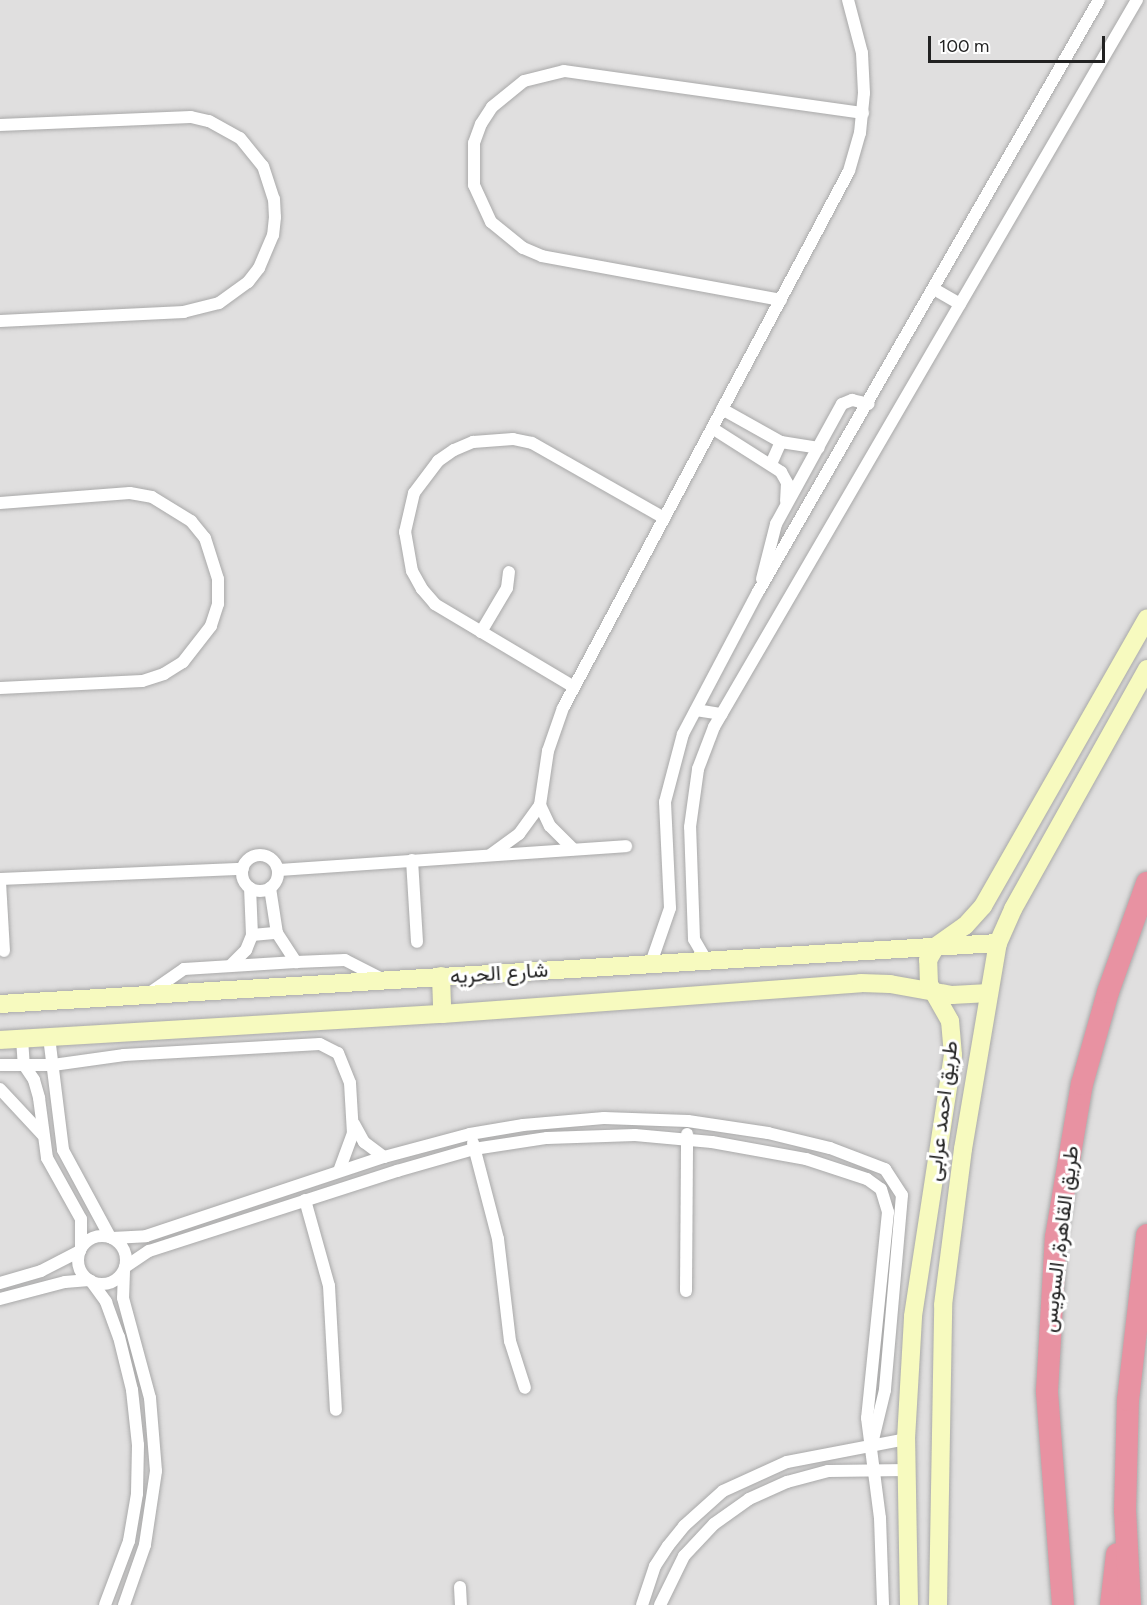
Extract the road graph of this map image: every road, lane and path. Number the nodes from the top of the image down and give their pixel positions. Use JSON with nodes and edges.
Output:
{"nodes":[{"id":1,"x":848,"y":0,"type":"edge"},
{"id":2,"x":1099,"y":0,"type":"edge"},
{"id":3,"x":1137,"y":0,"type":"edge"},
{"id":4,"x":863,"y":113,"type":"junction"},
{"id":5,"x":0,"y":125,"type":"edge"},
{"id":6,"x":934,"y":289,"type":"junction"},
{"id":7,"x":781,"y":300,"type":"junction"},
{"id":8,"x":960,"y":304,"type":"junction"},
{"id":9,"x":0,"y":321,"type":"edge"},
{"id":10,"x":869,"y":404,"type":"junction"},
{"id":11,"x":723,"y":409,"type":"junction"},
{"id":12,"x":712,"y":428,"type":"junction"},
{"id":13,"x":781,"y":442,"type":"junction"},
{"id":14,"x":819,"y":448,"type":"junction"},
{"id":15,"x":771,"y":464,"type":"junction"},
{"id":16,"x":0,"y":503,"type":"edge"},
{"id":17,"x":786,"y":503,"type":"junction"},
{"id":18,"x":664,"y":518,"type":"junction"},
{"id":19,"x":509,"y":572,"type":"dead end"},
{"id":20,"x":758,"y":592,"type":"junction"},
{"id":21,"x":1147,"y":618,"type":"edge"},
{"id":22,"x":481,"y":632,"type":"junction"},
{"id":23,"x":1147,"y":669,"type":"edge"},
{"id":24,"x":574,"y":687,"type":"junction"},
{"id":25,"x":0,"y":688,"type":"edge"},
{"id":26,"x":696,"y":710,"type":"junction"},
{"id":27,"x":722,"y":714,"type":"junction"},
{"id":28,"x":540,"y":805,"type":"junction"},
{"id":29,"x":626,"y":846,"type":"dead end"},
{"id":30,"x":573,"y":849,"type":"junction"},
{"id":31,"x":490,"y":855,"type":"junction"},
{"id":32,"x":412,"y":860,"type":"junction"},
{"id":33,"x":243,"y":869,"type":"junction"},
{"id":34,"x":278,"y":870,"type":"junction"},
{"id":35,"x":0,"y":881,"type":"edge"},
{"id":36,"x":1147,"y":883,"type":"edge"},
{"id":37,"x":250,"y":888,"type":"junction"},
{"id":38,"x":270,"y":888,"type":"junction"},
{"id":39,"x":277,"y":933,"type":"junction"},
{"id":40,"x":252,"y":935,"type":"junction"},
{"id":41,"x":417,"y":942,"type":"dead end"},
{"id":42,"x":998,"y":943,"type":"junction"},
{"id":43,"x":936,"y":946,"type":"junction"},
{"id":44,"x":4,"y":951,"type":"dead end"},
{"id":45,"x":860,"y":951,"type":"junction"},
{"id":46,"x":706,"y":960,"type":"junction"},
{"id":47,"x":296,"y":962,"type":"junction"},
{"id":48,"x":651,"y":963,"type":"junction"},
{"id":49,"x":230,"y":966,"type":"junction"},
{"id":50,"x":441,"y":976,"type":"junction"},
{"id":51,"x":382,"y":979,"type":"junction"},
{"id":52,"x":861,"y":983,"type":"junction"},
{"id":53,"x":151,"y":992,"type":"junction"},
{"id":54,"x":933,"y":992,"type":"junction"},
{"id":55,"x":989,"y":993,"type":"junction"},
{"id":56,"x":0,"y":1004,"type":"edge"},
{"id":57,"x":442,"y":1014,"type":"junction"},
{"id":58,"x":49,"y":1037,"type":"junction"},
{"id":59,"x":22,"y":1039,"type":"junction"},
{"id":60,"x":0,"y":1040,"type":"edge"},
{"id":61,"x":953,"y":1055,"type":"junction"},
{"id":62,"x":978,"y":1060,"type":"junction"},
{"id":63,"x":0,"y":1065,"type":"edge"},
{"id":64,"x":24,"y":1065,"type":"junction"},
{"id":65,"x":52,"y":1065,"type":"junction"},
{"id":66,"x":0,"y":1089,"type":"edge"},
{"id":67,"x":353,"y":1120,"type":"junction"},
{"id":68,"x":688,"y":1121,"type":"junction"},
{"id":69,"x":470,"y":1134,"type":"junction"},
{"id":70,"x":42,"y":1135,"type":"junction"},
{"id":71,"x":687,"y":1139,"type":"junction"},
{"id":72,"x":474,"y":1149,"type":"junction"},
{"id":73,"x":848,"y":1154,"type":"junction"},
{"id":74,"x":384,"y":1156,"type":"junction"},
{"id":75,"x":844,"y":1170,"type":"junction"},
{"id":76,"x":339,"y":1171,"type":"junction"},
{"id":77,"x":898,"y":1186,"type":"junction"},
{"id":78,"x":885,"y":1197,"type":"junction"},
{"id":79,"x":305,"y":1200,"type":"junction"},
{"id":80,"x":892,"y":1233,"type":"junction"},
{"id":81,"x":1147,"y":1235,"type":"edge"},
{"id":82,"x":111,"y":1237,"type":"junction"},
{"id":83,"x":81,"y":1249,"type":"junction"},
{"id":84,"x":124,"y":1269,"type":"junction"},
{"id":85,"x":90,"y":1280,"type":"junction"},
{"id":86,"x":0,"y":1282,"type":"edge"},
{"id":87,"x":686,"y":1291,"type":"dead end"},
{"id":88,"x":0,"y":1299,"type":"edge"},
{"id":89,"x":525,"y":1388,"type":"dead end"},
{"id":90,"x":336,"y":1410,"type":"dead end"},
{"id":91,"x":906,"y":1439,"type":"junction"},
{"id":92,"x":938,"y":1441,"type":"junction"},
{"id":93,"x":138,"y":1445,"type":"junction"},
{"id":94,"x":156,"y":1446,"type":"junction"},
{"id":95,"x":870,"y":1449,"type":"junction"},
{"id":96,"x":871,"y":1470,"type":"junction"},
{"id":97,"x":907,"y":1470,"type":"junction"},
{"id":98,"x":938,"y":1474,"type":"junction"},
{"id":99,"x":1125,"y":1512,"type":"junction"},
{"id":100,"x":129,"y":1540,"type":"junction"},
{"id":101,"x":145,"y":1545,"type":"junction"},
{"id":102,"x":668,"y":1546,"type":"junction"},
{"id":103,"x":684,"y":1556,"type":"junction"},
{"id":104,"x":460,"y":1587,"type":"dead end"},
{"id":105,"x":105,"y":1605,"type":"edge"},
{"id":106,"x":124,"y":1605,"type":"edge"},
{"id":107,"x":461,"y":1605,"type":"edge"},
{"id":108,"x":642,"y":1605,"type":"edge"},
{"id":109,"x":660,"y":1605,"type":"edge"},
{"id":110,"x":883,"y":1605,"type":"edge"},
{"id":111,"x":909,"y":1605,"type":"edge"},
{"id":112,"x":938,"y":1605,"type":"edge"},
{"id":113,"x":1063,"y":1605,"type":"edge"},
{"id":114,"x":1111,"y":1605,"type":"edge"},
{"id":115,"x":1131,"y":1605,"type":"edge"}],
"edges":[{"from":1,"to":4,"type":"street"},
{"from":2,"to":6,"type":"street"},
{"from":3,"to":8,"type":"street"},
{"from":4,"to":7,"type":"street"},
{"from":4,"to":7,"type":"street"},
{"from":5,"to":9,"type":"street"},
{"from":6,"to":8,"type":"street"},
{"from":6,"to":10,"type":"street"},
{"from":7,"to":11,"type":"street"},
{"from":8,"to":27,"type":"street"},
{"from":10,"to":14,"type":"street"},
{"from":10,"to":20,"type":"street"},
{"from":11,"to":12,"type":"street"},
{"from":11,"to":13,"type":"street"},
{"from":12,"to":15,"type":"street"},
{"from":12,"to":18,"type":"street"},
{"from":13,"to":14,"type":"street"},
{"from":13,"to":15,"type":"street"},
{"from":14,"to":17,"type":"street"},
{"from":15,"to":17,"type":"street"},
{"from":16,"to":25,"type":"street"},
{"from":17,"to":20,"type":"street"},
{"from":18,"to":22,"type":"street"},
{"from":18,"to":24,"type":"street"},
{"from":19,"to":22,"type":"street"},
{"from":20,"to":26,"type":"street"},
{"from":21,"to":43,"type":"street"},
{"from":22,"to":24,"type":"street"},
{"from":23,"to":42,"type":"street","name":"طريق احمد عرابى"},
{"from":24,"to":28,"type":"street"},
{"from":26,"to":27,"type":"street"},
{"from":26,"to":48,"type":"street"},
{"from":27,"to":46,"type":"street"},
{"from":28,"to":30,"type":"street"},
{"from":28,"to":31,"type":"street"},
{"from":29,"to":30,"type":"street"},
{"from":30,"to":31,"type":"street"},
{"from":31,"to":32,"type":"street"},
{"from":32,"to":34,"type":"street"},
{"from":32,"to":41,"type":"street"},
{"from":33,"to":34,"type":"street"},
{"from":33,"to":35,"type":"street"},
{"from":33,"to":37,"type":"street"},
{"from":34,"to":38,"type":"street"},
{"from":35,"to":44,"type":"street"},
{"from":36,"to":113,"type":"highway","name":"طريق القاهرة, السويس"},
{"from":37,"to":38,"type":"street"},
{"from":37,"to":40,"type":"street"},
{"from":38,"to":39,"type":"street"},
{"from":39,"to":40,"type":"street"},
{"from":39,"to":47,"type":"street"},
{"from":40,"to":49,"type":"street"},
{"from":42,"to":43,"type":"street","name":"شارع الحريه"},
{"from":42,"to":55,"type":"street","name":"طريق احمد عرابى"},
{"from":43,"to":45,"type":"street","name":"شارع الحريه"},
{"from":43,"to":54,"type":"street","name":"طريق احمد عرابى"},
{"from":45,"to":46,"type":"street","name":"شارع الحريه"},
{"from":45,"to":52,"type":"street"},
{"from":46,"to":48,"type":"street","name":"شارع الحريه"},
{"from":47,"to":49,"type":"street"},
{"from":47,"to":51,"type":"street"},
{"from":48,"to":50,"type":"street","name":"شارع الحريه"},
{"from":49,"to":53,"type":"street"},
{"from":50,"to":51,"type":"street","name":"شارع الحريه"},
{"from":50,"to":57,"type":"street"},
{"from":51,"to":53,"type":"street","name":"شارع الحريه"},
{"from":52,"to":54,"type":"street","name":"شارع الحريه"},
{"from":52,"to":57,"type":"street","name":"شارع الحريه"},
{"from":53,"to":56,"type":"street","name":"شارع الحريه"},
{"from":54,"to":55,"type":"street","name":"شارع الحريه"},
{"from":54,"to":61,"type":"street","name":"طريق احمد عرابى"},
{"from":55,"to":62,"type":"street","name":"طريق احمد عرابى"},
{"from":57,"to":58,"type":"street","name":"شارع الحريه"},
{"from":58,"to":59,"type":"street","name":"شارع الحريه"},
{"from":58,"to":65,"type":"street"},
{"from":59,"to":60,"type":"street","name":"شارع الحريه"},
{"from":59,"to":64,"type":"street"},
{"from":61,"to":62,"type":"street"},
{"from":61,"to":91,"type":"street","name":"طريق احمد عرابى"},
{"from":62,"to":92,"type":"street","name":"طريق احمد عرابى"},
{"from":63,"to":64,"type":"street"},
{"from":64,"to":65,"type":"street"},
{"from":64,"to":70,"type":"street"},
{"from":65,"to":67,"type":"street"},
{"from":65,"to":82,"type":"street"},
{"from":66,"to":70,"type":"street"},
{"from":67,"to":74,"type":"street"},
{"from":67,"to":76,"type":"street"},
{"from":68,"to":69,"type":"street"},
{"from":68,"to":71,"type":"street"},
{"from":68,"to":73,"type":"street"},
{"from":69,"to":72,"type":"street"},
{"from":69,"to":74,"type":"street"},
{"from":70,"to":83,"type":"street"},
{"from":71,"to":72,"type":"street"},
{"from":71,"to":75,"type":"street"},
{"from":71,"to":87,"type":"street"},
{"from":72,"to":79,"type":"street"},
{"from":72,"to":89,"type":"street"},
{"from":73,"to":75,"type":"street"},
{"from":73,"to":77,"type":"street"},
{"from":74,"to":76,"type":"street"},
{"from":75,"to":78,"type":"street"},
{"from":76,"to":82,"type":"street"},
{"from":77,"to":78,"type":"street"},
{"from":77,"to":80,"type":"street"},
{"from":78,"to":80,"type":"street"},
{"from":79,"to":84,"type":"street"},
{"from":79,"to":90,"type":"street"},
{"from":80,"to":95,"type":"street"},
{"from":81,"to":99,"type":"highway"},
{"from":82,"to":83,"type":"street"},
{"from":82,"to":84,"type":"street"},
{"from":83,"to":85,"type":"street"},
{"from":83,"to":86,"type":"street"},
{"from":84,"to":85,"type":"street"},
{"from":84,"to":94,"type":"street"},
{"from":85,"to":88,"type":"street"},
{"from":85,"to":93,"type":"street"},
{"from":91,"to":92,"type":"street"},
{"from":91,"to":95,"type":"street"},
{"from":91,"to":97,"type":"street","name":"طريق احمد عرابى"},
{"from":92,"to":98,"type":"street","name":"طريق احمد عرابى"},
{"from":93,"to":94,"type":"street"},
{"from":93,"to":100,"type":"street"},
{"from":94,"to":101,"type":"street"},
{"from":95,"to":96,"type":"street"},
{"from":95,"to":102,"type":"street"},
{"from":96,"to":97,"type":"street"},
{"from":96,"to":103,"type":"street"},
{"from":96,"to":110,"type":"street"},
{"from":97,"to":98,"type":"street"},
{"from":97,"to":111,"type":"street","name":"طريق احمد عرابى"},
{"from":98,"to":112,"type":"street","name":"طريق احمد عرابى"},
{"from":99,"to":114,"type":"highway"},
{"from":99,"to":115,"type":"highway"},
{"from":100,"to":101,"type":"street"},
{"from":100,"to":105,"type":"street"},
{"from":101,"to":106,"type":"street"},
{"from":102,"to":103,"type":"street"},
{"from":102,"to":108,"type":"street"},
{"from":103,"to":109,"type":"street"},
{"from":104,"to":107,"type":"street"}]}
